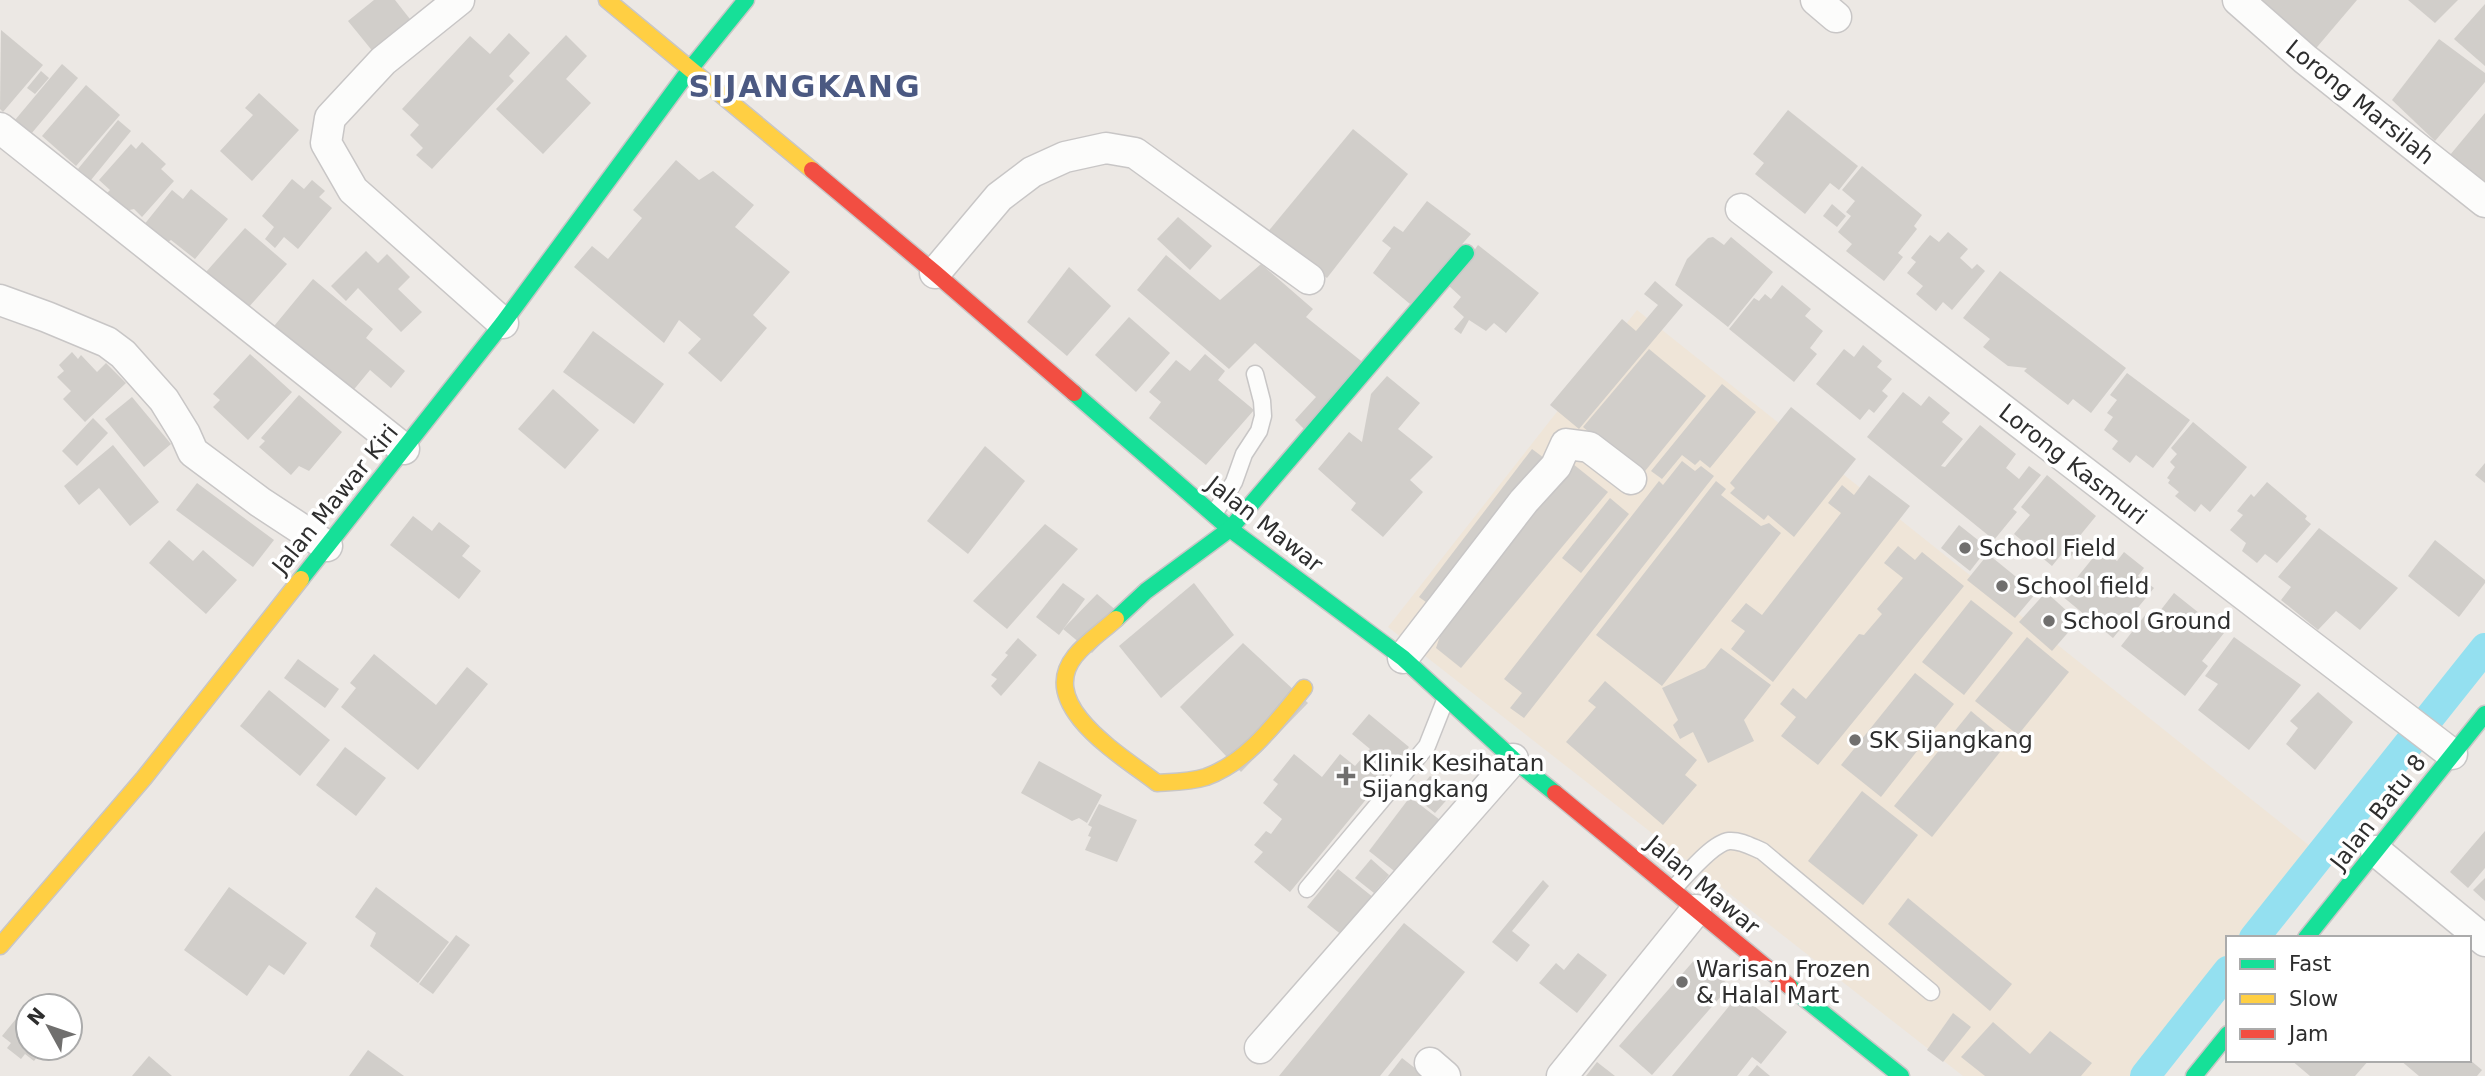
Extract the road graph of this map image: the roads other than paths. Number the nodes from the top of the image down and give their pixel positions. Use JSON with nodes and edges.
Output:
{"nodes":[{"id":1,"x":459,"y":0,"type":"edge"},
{"id":2,"x":607,"y":0,"type":"edge"},
{"id":3,"x":746,"y":0,"type":"edge"},
{"id":4,"x":2238,"y":0,"type":"edge"},
{"id":5,"x":691,"y":68,"type":"junction"},
{"id":6,"x":0,"y":128,"type":"edge"},
{"id":7,"x":2485,"y":202,"type":"edge"},
{"id":8,"x":1741,"y":209,"type":"dead end"},
{"id":9,"x":1466,"y":253,"type":"dead end"},
{"id":10,"x":935,"y":273,"type":"junction"},
{"id":11,"x":1309,"y":279,"type":"dead end"},
{"id":12,"x":0,"y":300,"type":"edge"},
{"id":13,"x":503,"y":323,"type":"junction"},
{"id":14,"x":1255,"y":374,"type":"dead end"},
{"id":15,"x":404,"y":449,"type":"junction"},
{"id":16,"x":1631,"y":479,"type":"dead end"},
{"id":17,"x":1214,"y":514,"type":"junction"},
{"id":18,"x":1230,"y":529,"type":"junction"},
{"id":19,"x":327,"y":546,"type":"junction"},
{"id":20,"x":1403,"y":658,"type":"junction"},
{"id":21,"x":1304,"y":688,"type":"dead end"},
{"id":22,"x":1446,"y":698,"type":"junction"},
{"id":23,"x":2482,"y":724,"type":"edge"},
{"id":24,"x":2445,"y":749,"type":"junction"},
{"id":25,"x":1513,"y":759,"type":"junction"},
{"id":26,"x":2376,"y":851,"type":"junction"},
{"id":27,"x":1307,"y":889,"type":"dead end"},
{"id":28,"x":1673,"y":889,"type":"junction"},
{"id":29,"x":1696,"y":910,"type":"junction"},
{"id":30,"x":2308,"y":936,"type":"edge"},
{"id":31,"x":2485,"y":941,"type":"edge"},
{"id":32,"x":0,"y":946,"type":"edge"},
{"id":33,"x":1931,"y":992,"type":"dead end"},
{"id":34,"x":2226,"y":1036,"type":"edge"},
{"id":35,"x":1260,"y":1048,"type":"dead end"},
{"id":36,"x":1884,"y":1062,"type":"junction"},
{"id":37,"x":1562,"y":1076,"type":"edge"},
{"id":38,"x":1873,"y":1076,"type":"edge"},
{"id":39,"x":1901,"y":1076,"type":"edge"},
{"id":40,"x":2194,"y":1076,"type":"edge"}],
"edges":[{"from":1,"to":13,"type":"street"},
{"from":2,"to":5,"type":"street","name":"Jalan Mawar"},
{"from":3,"to":5,"type":"street","name":"Jalan Mawar Kiri"},
{"from":4,"to":7,"type":"street","name":"Lorong Marsilah"},
{"from":5,"to":10,"type":"street","name":"Jalan Mawar"},
{"from":5,"to":13,"type":"street","name":"Jalan Mawar Kiri"},
{"from":6,"to":15,"type":"street"},
{"from":8,"to":24,"type":"street","name":"Lorong Kasmuri"},
{"from":9,"to":18,"type":"street"},
{"from":10,"to":11,"type":"street"},
{"from":10,"to":17,"type":"street","name":"Jalan Mawar"},
{"from":12,"to":19,"type":"street"},
{"from":13,"to":15,"type":"street","name":"Jalan Mawar Kiri"},
{"from":14,"to":17,"type":"lane"},
{"from":15,"to":19,"type":"street","name":"Jalan Mawar Kiri"},
{"from":16,"to":20,"type":"street"},
{"from":17,"to":18,"type":"street","name":"Jalan Mawar"},
{"from":18,"to":20,"type":"street","name":"Jalan Mawar"},
{"from":18,"to":21,"type":"street"},
{"from":19,"to":32,"type":"street","name":"Jalan Mawar Kiri"},
{"from":20,"to":22,"type":"street","name":"Jalan Mawar"},
{"from":22,"to":25,"type":"street","name":"Jalan Mawar"},
{"from":22,"to":27,"type":"lane"},
{"from":23,"to":24,"type":"street","name":"Jalan Batu 8"},
{"from":24,"to":26,"type":"street","name":"Jalan Batu 8"},
{"from":25,"to":28,"type":"street","name":"Jalan Mawar"},
{"from":25,"to":35,"type":"street"},
{"from":26,"to":30,"type":"street","name":"Jalan Batu 8"},
{"from":26,"to":31,"type":"street"},
{"from":28,"to":29,"type":"street","name":"Jalan Mawar"},
{"from":28,"to":33,"type":"lane"},
{"from":29,"to":36,"type":"street","name":"Jalan Mawar"},
{"from":29,"to":37,"type":"street"},
{"from":34,"to":40,"type":"street"},
{"from":36,"to":38,"type":"lane"},
{"from":36,"to":39,"type":"street","name":"Jalan Mawar"}]}
